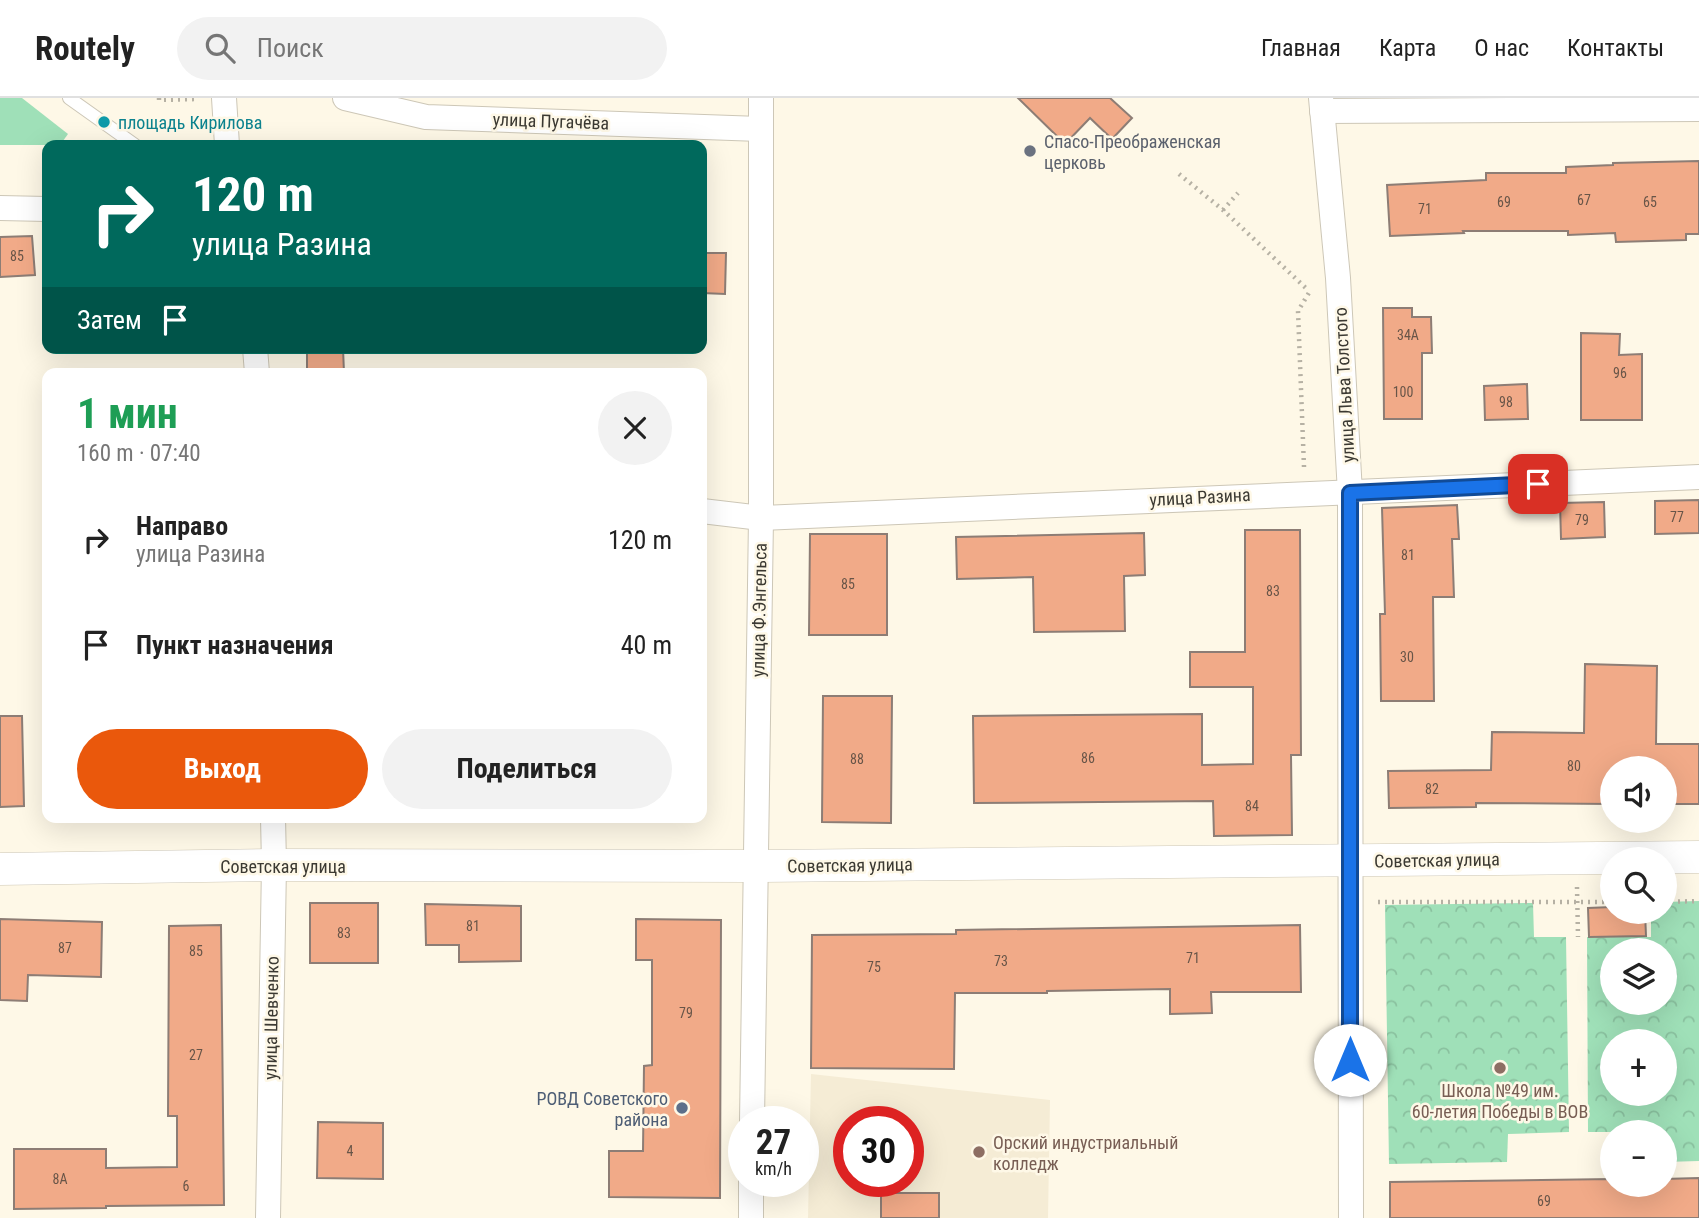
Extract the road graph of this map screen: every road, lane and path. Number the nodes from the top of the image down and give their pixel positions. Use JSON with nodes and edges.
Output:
{"nodes":[{"id":1,"x":69,"y":98,"type":"edge"},
{"id":2,"x":159,"y":98,"type":"edge"},
{"id":3,"x":224,"y":98,"type":"edge"},
{"id":4,"x":345,"y":98,"type":"edge"},
{"id":5,"x":761,"y":98,"type":"edge"},
{"id":6,"x":1322,"y":105,"type":"edge"},
{"id":7,"x":1699,"y":109,"type":"edge"},
{"id":8,"x":760,"y":129,"type":"junction"},
{"id":9,"x":128,"y":140,"type":"edge"},
{"id":10,"x":227,"y":140,"type":"edge"},
{"id":11,"x":1179,"y":174,"type":"dead end"},
{"id":12,"x":1238,"y":193,"type":"dead end"},
{"id":13,"x":0,"y":208,"type":"edge"},
{"id":14,"x":42,"y":209,"type":"edge"},
{"id":15,"x":1223,"y":210,"type":"junction"},
{"id":16,"x":1338,"y":278,"type":"junction"},
{"id":17,"x":1309,"y":291,"type":"junction"},
{"id":18,"x":1699,"y":477,"type":"edge"},
{"id":19,"x":1305,"y":492,"type":"junction"},
{"id":20,"x":1350,"y":493,"type":"junction"},
{"id":21,"x":707,"y":512,"type":"edge"},
{"id":22,"x":761,"y":517,"type":"junction"},
{"id":23,"x":273,"y":823,"type":"edge"},
{"id":24,"x":1699,"y":857,"type":"edge"},
{"id":25,"x":1577,"y":858,"type":"junction"},
{"id":26,"x":1350,"y":861,"type":"junction"},
{"id":27,"x":274,"y":865,"type":"junction"},
{"id":28,"x":754,"y":866,"type":"junction"},
{"id":29,"x":0,"y":869,"type":"edge"},
{"id":30,"x":1677,"y":901,"type":"edge"},
{"id":31,"x":1699,"y":901,"type":"edge"},
{"id":32,"x":1349,"y":902,"type":"junction"},
{"id":33,"x":1577,"y":902,"type":"junction"},
{"id":34,"x":1600,"y":902,"type":"edge"},
{"id":35,"x":1578,"y":937,"type":"dead end"},
{"id":36,"x":752,"y":1106,"type":"edge"},
{"id":37,"x":751,"y":1197,"type":"edge"},
{"id":38,"x":268,"y":1218,"type":"edge"},
{"id":39,"x":751,"y":1218,"type":"edge"},
{"id":40,"x":1351,"y":1218,"type":"edge"}],
"edges":[{"from":1,"to":9,"type":"lane"},
{"from":2,"to":3,"type":"path"},
{"from":3,"to":10,"type":"street"},
{"from":4,"to":8,"type":"street","name":"улица Пугачёва"},
{"from":5,"to":8,"type":"street","name":"улица Ф.Энгельса"},
{"from":6,"to":7,"type":"street"},
{"from":6,"to":16,"type":"street","name":"улица Льва Толстого"},
{"from":8,"to":22,"type":"street","name":"улица Ф.Энгельса"},
{"from":11,"to":15,"type":"path"},
{"from":12,"to":15,"type":"path"},
{"from":13,"to":14,"type":"street"},
{"from":15,"to":17,"type":"path"},
{"from":16,"to":17,"type":"path"},
{"from":16,"to":20,"type":"street","name":"улица Льва Толстого"},
{"from":17,"to":19,"type":"path"},
{"from":18,"to":20,"type":"street","name":"улица Разина"},
{"from":19,"to":20,"type":"street","name":"улица Разина"},
{"from":19,"to":22,"type":"street","name":"улица Разина"},
{"from":20,"to":26,"type":"street","name":"улица Льва Толстого"},
{"from":21,"to":22,"type":"street","name":"улица Разина"},
{"from":22,"to":28,"type":"street","name":"улица Ф.Энгельса"},
{"from":23,"to":27,"type":"street","name":"улица Шевченко"},
{"from":24,"to":25,"type":"street","name":"Советская улица"},
{"from":25,"to":26,"type":"street","name":"Советская улица"},
{"from":25,"to":33,"type":"path"},
{"from":26,"to":28,"type":"street","name":"Советская улица"},
{"from":26,"to":32,"type":"street","name":"улица Льва Толстого"},
{"from":27,"to":28,"type":"street","name":"Советская улица"},
{"from":27,"to":29,"type":"street","name":"Советская улица"},
{"from":27,"to":38,"type":"street","name":"улица Шевченко"},
{"from":28,"to":36,"type":"street","name":"улица Ф.Энгельса"},
{"from":30,"to":31,"type":"path"},
{"from":32,"to":33,"type":"path"},
{"from":32,"to":40,"type":"street","name":"улица Льва Толстого"},
{"from":33,"to":34,"type":"path"},
{"from":33,"to":35,"type":"path"},
{"from":37,"to":39,"type":"street"}]}
